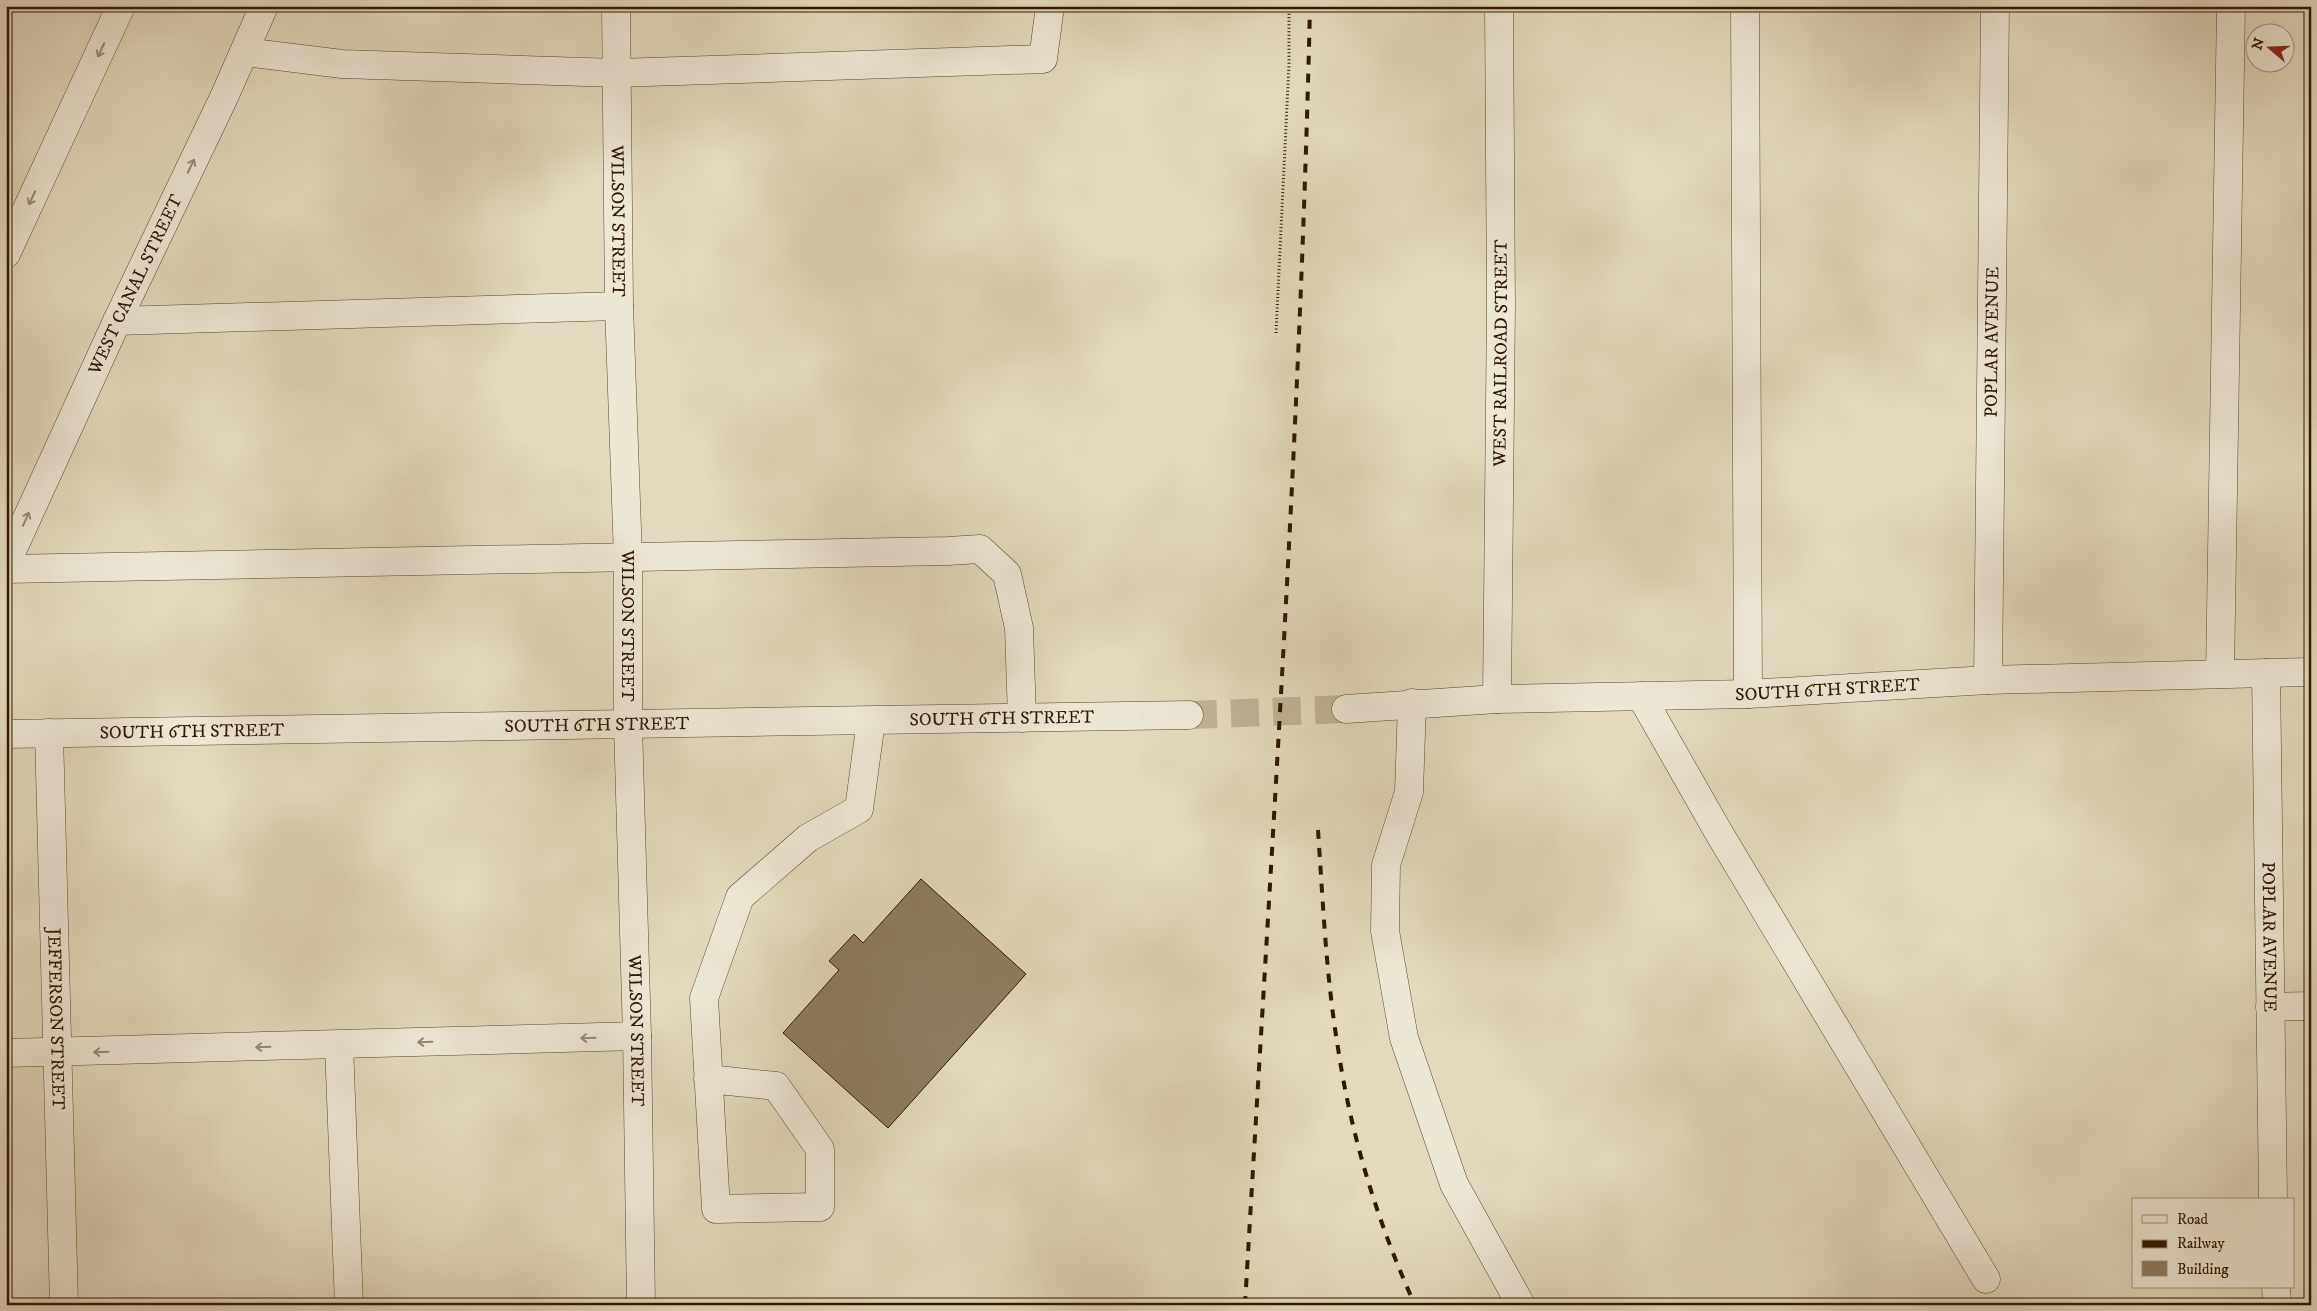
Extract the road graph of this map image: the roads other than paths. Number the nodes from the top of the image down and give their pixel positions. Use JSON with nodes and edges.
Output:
{"nodes":[{"id":1,"x":121,"y":6,"type":"edge"},
{"id":2,"x":264,"y":6,"type":"edge"},
{"id":3,"x":616,"y":6,"type":"edge"},
{"id":4,"x":1050,"y":6,"type":"edge"},
{"id":5,"x":1499,"y":6,"type":"edge"},
{"id":6,"x":1745,"y":6,"type":"edge"},
{"id":7,"x":1995,"y":6,"type":"edge"},
{"id":8,"x":2231,"y":6,"type":"edge"},
{"id":9,"x":244,"y":52,"type":"junction"},
{"id":10,"x":617,"y":73,"type":"junction"},
{"id":11,"x":7,"y":249,"type":"edge"},
{"id":12,"x":619,"y":306,"type":"junction"},
{"id":13,"x":116,"y":321,"type":"junction"},
{"id":14,"x":628,"y":557,"type":"junction"},
{"id":15,"x":6,"y":564,"type":"edge"},
{"id":16,"x":6,"y":569,"type":"edge"},
{"id":17,"x":2311,"y":672,"type":"edge"},
{"id":18,"x":2266,"y":673,"type":"junction"},
{"id":19,"x":2220,"y":674,"type":"junction"},
{"id":20,"x":1988,"y":680,"type":"junction"},
{"id":21,"x":1748,"y":694,"type":"junction"},
{"id":22,"x":1641,"y":696,"type":"junction"},
{"id":23,"x":1497,"y":699,"type":"junction"},
{"id":24,"x":1412,"y":703,"type":"junction"},
{"id":25,"x":1346,"y":709,"type":"tunnel mouth"},
{"id":26,"x":1189,"y":715,"type":"tunnel mouth"},
{"id":27,"x":1022,"y":718,"type":"junction"},
{"id":28,"x":871,"y":721,"type":"junction"},
{"id":29,"x":628,"y":725,"type":"junction"},
{"id":30,"x":49,"y":733,"type":"junction"},
{"id":31,"x":6,"y":734,"type":"edge"},
{"id":32,"x":2311,"y":1006,"type":"edge"},
{"id":33,"x":2270,"y":1007,"type":"junction"},
{"id":34,"x":637,"y":1036,"type":"junction"},
{"id":35,"x":339,"y":1045,"type":"junction"},
{"id":36,"x":58,"y":1053,"type":"junction"},
{"id":37,"x":6,"y":1054,"type":"edge"},
{"id":38,"x":708,"y":1079,"type":"junction"},
{"id":39,"x":2274,"y":1198,"type":"edge"},
{"id":40,"x":1986,"y":1279,"type":"dead end"},
{"id":41,"x":2276,"y":1288,"type":"edge"},
{"id":42,"x":64,"y":1305,"type":"edge"},
{"id":43,"x":350,"y":1305,"type":"edge"},
{"id":44,"x":641,"y":1305,"type":"edge"},
{"id":45,"x":1521,"y":1305,"type":"edge"},
{"id":46,"x":2277,"y":1305,"type":"edge"}],
"edges":[{"from":1,"to":11,"type":"street","one_way":true},
{"from":2,"to":9,"type":"street","name":"WEST CANAL STREET"},
{"from":3,"to":10,"type":"street","name":"WILSON STREET"},
{"from":4,"to":10,"type":"street"},
{"from":5,"to":23,"type":"street","name":"WEST RAILROAD STREET"},
{"from":6,"to":21,"type":"street"},
{"from":7,"to":20,"type":"street","name":"POPLAR AVENUE"},
{"from":8,"to":19,"type":"street"},
{"from":9,"to":10,"type":"street"},
{"from":13,"to":9,"type":"street","name":"WEST CANAL STREET","one_way":true},
{"from":10,"to":12,"type":"street","name":"WILSON STREET"},
{"from":12,"to":13,"type":"street"},
{"from":12,"to":14,"type":"street","name":"WILSON STREET"},
{"from":15,"to":13,"type":"street","name":"WEST CANAL STREET","one_way":true},
{"from":14,"to":16,"type":"street"},
{"from":14,"to":27,"type":"street"},
{"from":14,"to":29,"type":"street","name":"WILSON STREET"},
{"from":17,"to":18,"type":"street","name":"SOUTH 6TH STREET"},
{"from":18,"to":19,"type":"street","name":"SOUTH 6TH STREET"},
{"from":18,"to":33,"type":"street","name":"POPLAR AVENUE"},
{"from":19,"to":20,"type":"street","name":"SOUTH 6TH STREET"},
{"from":20,"to":21,"type":"street","name":"SOUTH 6TH STREET"},
{"from":21,"to":22,"type":"street","name":"SOUTH 6TH STREET"},
{"from":22,"to":23,"type":"street","name":"SOUTH 6TH STREET"},
{"from":22,"to":40,"type":"street"},
{"from":23,"to":24,"type":"street","name":"SOUTH 6TH STREET"},
{"from":24,"to":25,"type":"street","name":"SOUTH 6TH STREET"},
{"from":24,"to":45,"type":"street"},
{"from":26,"to":27,"type":"street","name":"SOUTH 6TH STREET"},
{"from":27,"to":28,"type":"street","name":"SOUTH 6TH STREET"},
{"from":28,"to":29,"type":"street","name":"SOUTH 6TH STREET"},
{"from":28,"to":38,"type":"street"},
{"from":29,"to":30,"type":"street","name":"SOUTH 6TH STREET"},
{"from":29,"to":34,"type":"street","name":"WILSON STREET"},
{"from":30,"to":31,"type":"street","name":"SOUTH 6TH STREET"},
{"from":30,"to":36,"type":"street","name":"JEFFERSON STREET"},
{"from":32,"to":33,"type":"street"},
{"from":33,"to":39,"type":"street","name":"POPLAR AVENUE"},
{"from":34,"to":35,"type":"street","one_way":true},
{"from":34,"to":44,"type":"street","name":"WILSON STREET"},
{"from":35,"to":36,"type":"street","one_way":true},
{"from":35,"to":43,"type":"street"},
{"from":36,"to":37,"type":"street"},
{"from":36,"to":42,"type":"street","name":"JEFFERSON STREET"},
{"from":38,"to":38,"type":"street"},
{"from":41,"to":46,"type":"street"}]}
